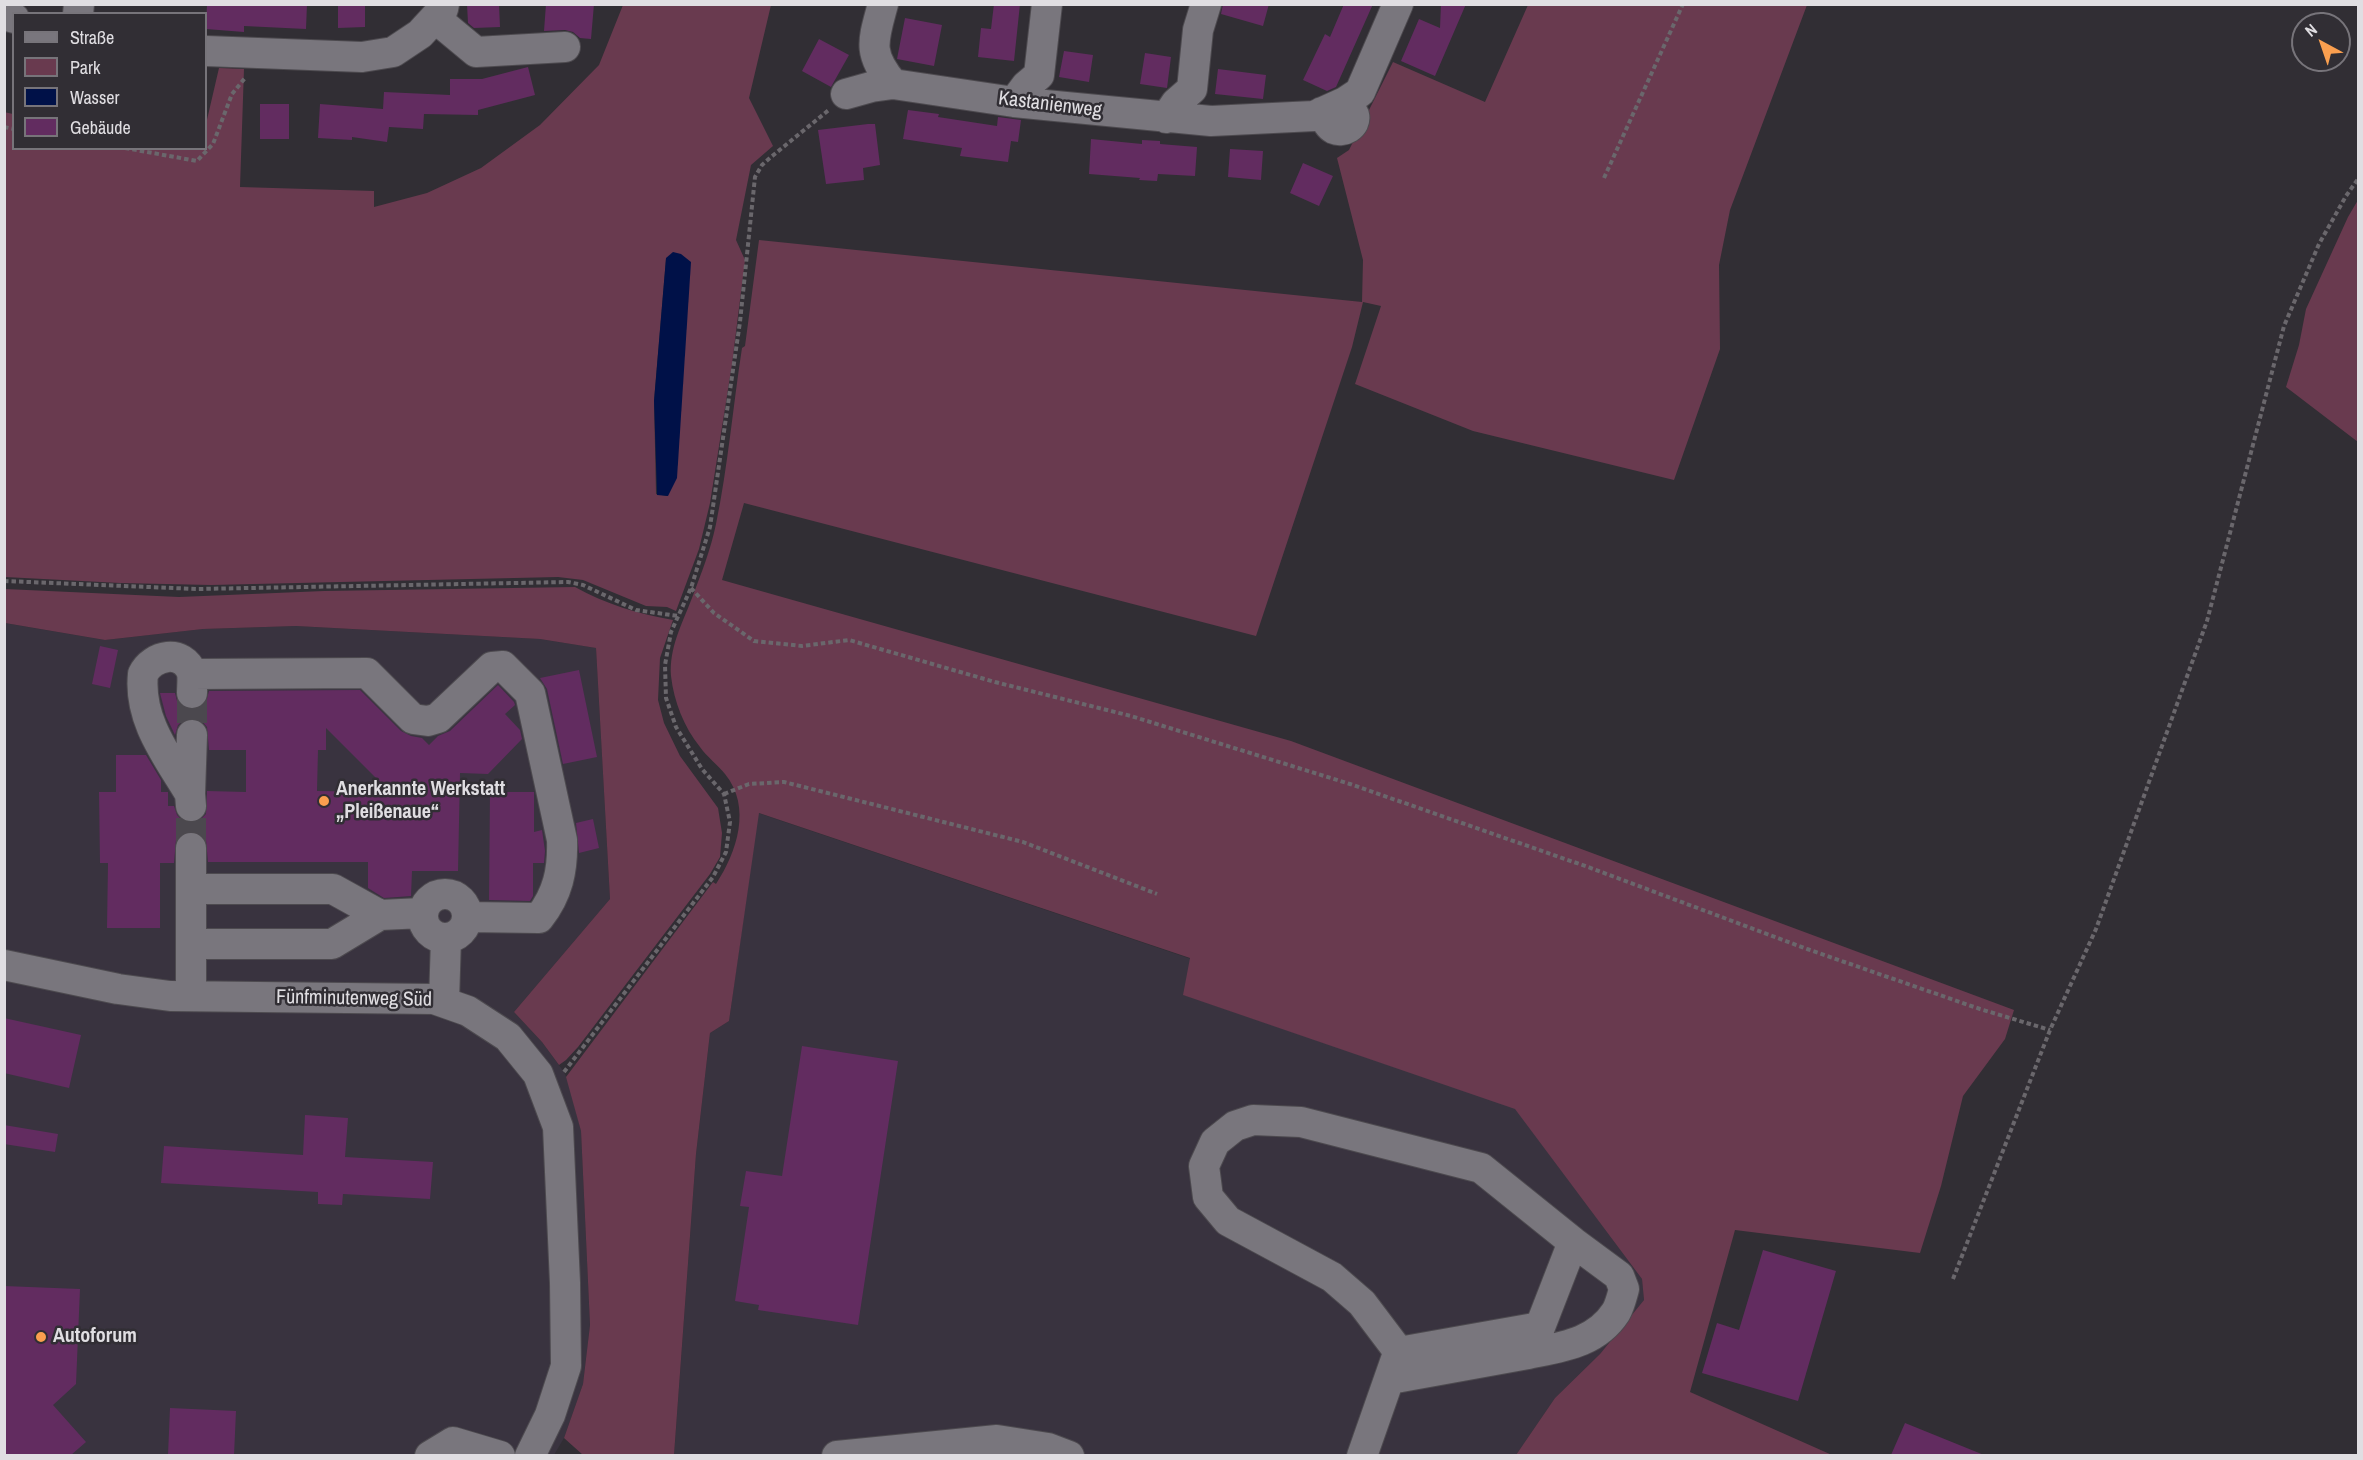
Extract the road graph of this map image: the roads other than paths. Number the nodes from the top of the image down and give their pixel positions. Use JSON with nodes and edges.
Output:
{"nodes":[{"id":1,"x":883,"y":4,"type":"edge"},
{"id":2,"x":1047,"y":4,"type":"edge"},
{"id":3,"x":1206,"y":4,"type":"edge"},
{"id":4,"x":1398,"y":4,"type":"edge"},
{"id":5,"x":440,"y":11,"type":"edge"},
{"id":6,"x":873,"y":43,"type":"junction"},
{"id":7,"x":565,"y":47,"type":"dead end"},
{"id":8,"x":207,"y":51,"type":"edge"},
{"id":9,"x":1039,"y":75,"type":"junction"},
{"id":10,"x":893,"y":84,"type":"junction"},
{"id":11,"x":1192,"y":89,"type":"junction"},
{"id":12,"x":1014,"y":102,"type":"junction"},
{"id":13,"x":1059,"y":107,"type":"junction"},
{"id":14,"x":1166,"y":118,"type":"junction"},
{"id":15,"x":1211,"y":122,"type":"junction"},
{"id":16,"x":192,"y":735,"type":"tunnel mouth"},
{"id":17,"x":190,"y":848,"type":"tunnel mouth"},
{"id":18,"x":191,"y":890,"type":"junction"},
{"id":19,"x":423,"y":913,"type":"junction"},
{"id":20,"x":380,"y":915,"type":"junction"},
{"id":21,"x":467,"y":917,"type":"junction"},
{"id":22,"x":446,"y":938,"type":"junction"},
{"id":23,"x":191,"y":944,"type":"junction"},
{"id":24,"x":4,"y":965,"type":"edge"},
{"id":25,"x":191,"y":996,"type":"junction"},
{"id":26,"x":444,"y":1002,"type":"junction"},
{"id":27,"x":1572,"y":1242,"type":"junction"},
{"id":28,"x":1534,"y":1340,"type":"junction"},
{"id":29,"x":1394,"y":1365,"type":"junction"},
{"id":30,"x":488,"y":1454,"type":"edge"},
{"id":31,"x":430,"y":1455,"type":"edge"},
{"id":32,"x":530,"y":1455,"type":"edge"},
{"id":33,"x":837,"y":1455,"type":"edge"},
{"id":34,"x":1069,"y":1455,"type":"edge"},
{"id":35,"x":1362,"y":1455,"type":"edge"}],
"edges":[{"from":1,"to":6,"type":"street"},
{"from":2,"to":9,"type":"street"},
{"from":3,"to":11,"type":"street"},
{"from":4,"to":15,"type":"street","name":"Kastanienweg"},
{"from":5,"to":7,"type":"street"},
{"from":5,"to":8,"type":"street"},
{"from":6,"to":10,"type":"street"},
{"from":6,"to":10,"type":"street","name":"Kastanienweg"},
{"from":9,"to":12,"type":"street"},
{"from":9,"to":13,"type":"street"},
{"from":10,"to":12,"type":"street","name":"Kastanienweg"},
{"from":11,"to":14,"type":"street"},
{"from":11,"to":15,"type":"street"},
{"from":12,"to":13,"type":"street","name":"Kastanienweg"},
{"from":13,"to":14,"type":"street","name":"Kastanienweg"},
{"from":14,"to":15,"type":"street","name":"Kastanienweg"},
{"from":16,"to":21,"type":"street"},
{"from":17,"to":18,"type":"street"},
{"from":18,"to":20,"type":"street"},
{"from":18,"to":23,"type":"street"},
{"from":19,"to":20,"type":"street"},
{"from":19,"to":21,"type":"street"},
{"from":19,"to":22,"type":"street"},
{"from":20,"to":23,"type":"street"},
{"from":21,"to":22,"type":"street"},
{"from":22,"to":26,"type":"street"},
{"from":23,"to":25,"type":"street"},
{"from":24,"to":25,"type":"street","name":"Fünfminutenweg Süd"},
{"from":25,"to":26,"type":"street","name":"Fünfminutenweg Süd"},
{"from":26,"to":32,"type":"street","name":"Fünfminutenweg Süd"},
{"from":27,"to":28,"type":"street"},
{"from":27,"to":28,"type":"street"},
{"from":27,"to":29,"type":"street"},
{"from":28,"to":29,"type":"street"},
{"from":29,"to":35,"type":"street"},
{"from":30,"to":31,"type":"street"},
{"from":33,"to":34,"type":"street"}]}
